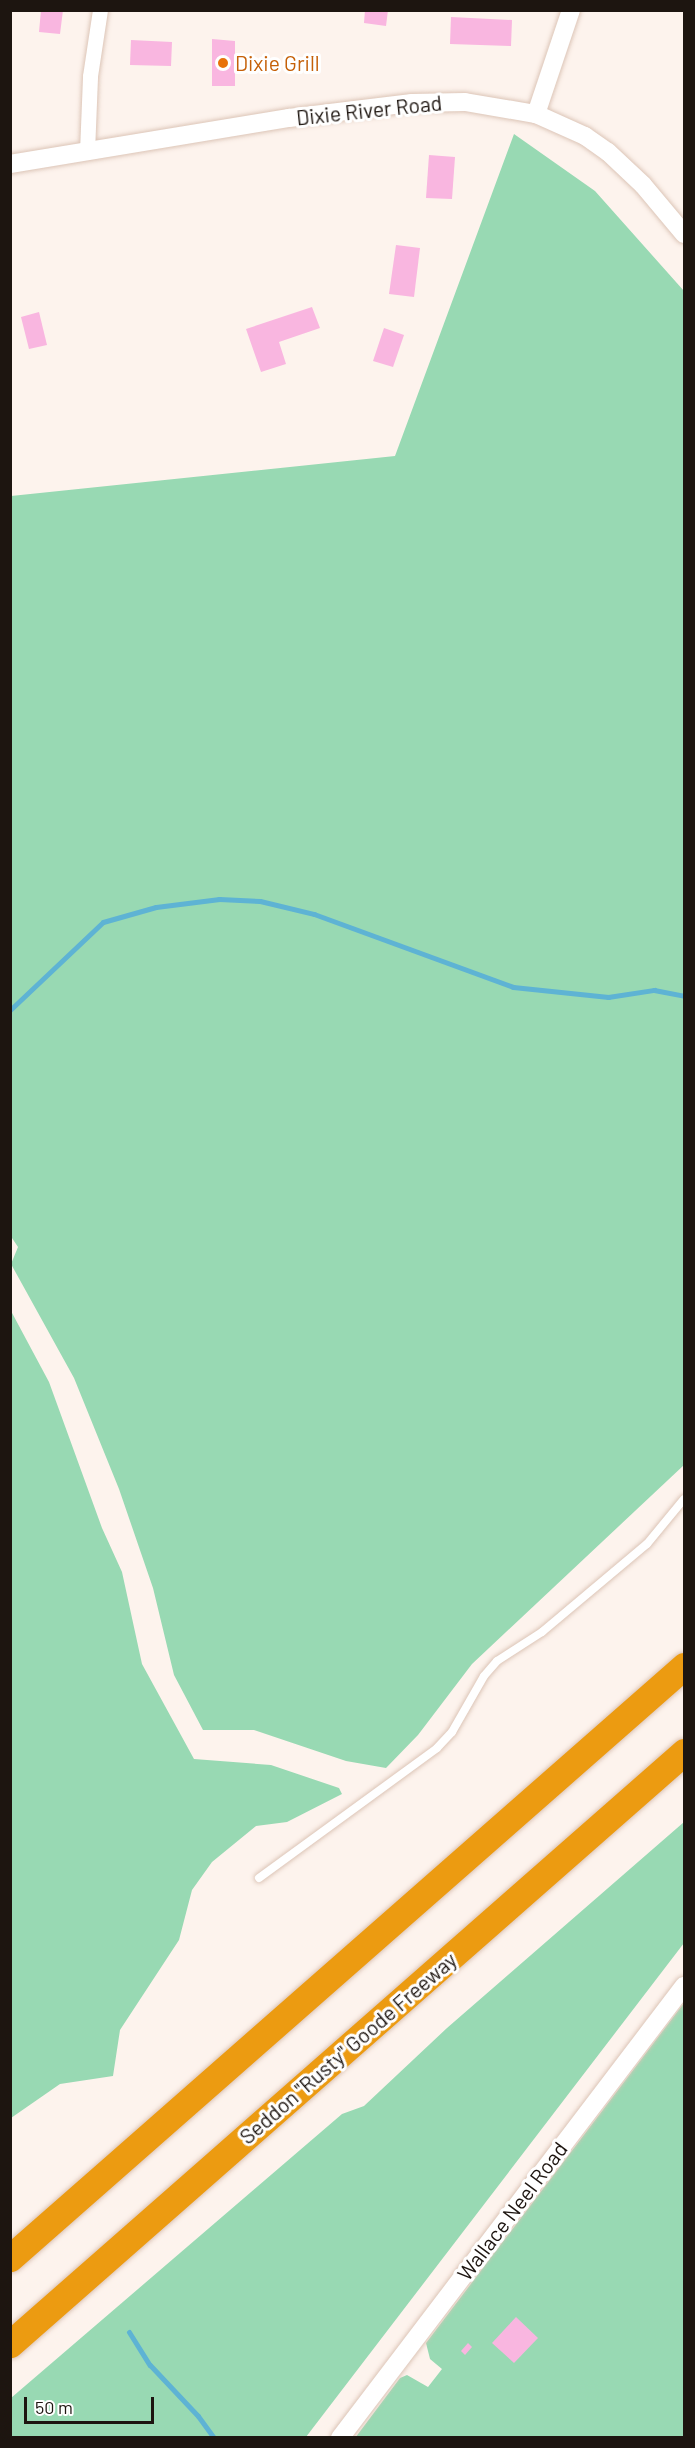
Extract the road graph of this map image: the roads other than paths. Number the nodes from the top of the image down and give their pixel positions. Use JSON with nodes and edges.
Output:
{"nodes":[{"id":1,"x":100,"y":10,"type":"edge"},
{"id":2,"x":571,"y":10,"type":"edge"},
{"id":3,"x":536,"y":114,"type":"junction"},
{"id":4,"x":87,"y":152,"type":"junction"},
{"id":5,"x":10,"y":164,"type":"edge"},
{"id":6,"x":684,"y":234,"type":"edge"},
{"id":7,"x":684,"y":1499,"type":"edge"},
{"id":8,"x":684,"y":1666,"type":"edge"},
{"id":9,"x":684,"y":1752,"type":"edge"},
{"id":10,"x":259,"y":1878,"type":"dead end"},
{"id":11,"x":684,"y":1986,"type":"edge"},
{"id":12,"x":10,"y":2258,"type":"edge"},
{"id":13,"x":10,"y":2344,"type":"edge"},
{"id":14,"x":340,"y":2438,"type":"edge"}],
"edges":[{"from":1,"to":4,"type":"street"},
{"from":2,"to":3,"type":"street"},
{"from":3,"to":4,"type":"street","name":"Dixie River Road"},
{"from":3,"to":6,"type":"street","name":"Dixie River Road"},
{"from":4,"to":5,"type":"street","name":"Dixie River Road"},
{"from":7,"to":10,"type":"lane"},
{"from":8,"to":12,"type":"highway"},
{"from":9,"to":13,"type":"highway","name":"Seddon \"Rusty\" Goode Freeway"},
{"from":11,"to":14,"type":"street","name":"Wallace Neel Road"}]}
